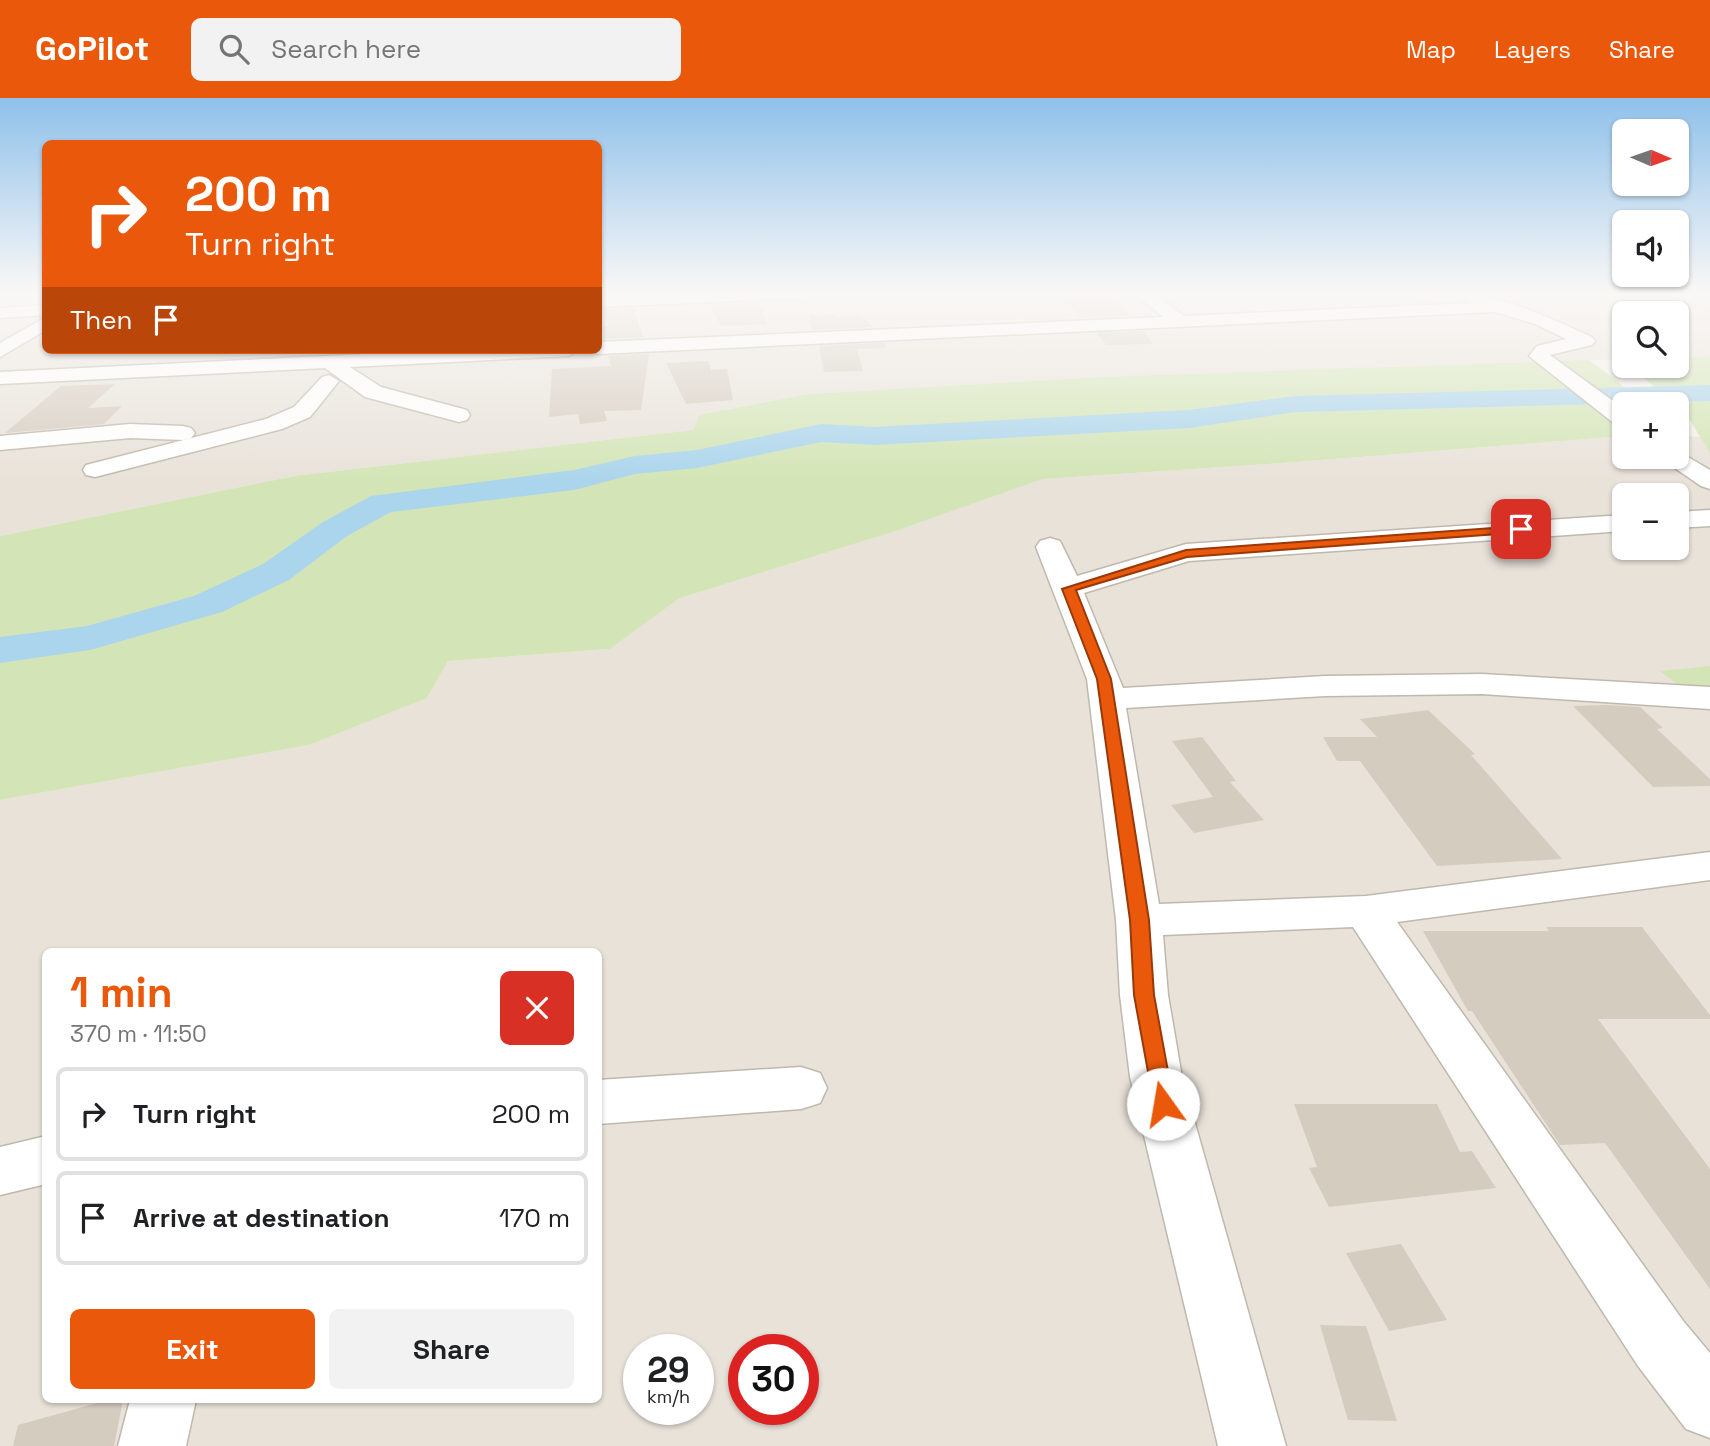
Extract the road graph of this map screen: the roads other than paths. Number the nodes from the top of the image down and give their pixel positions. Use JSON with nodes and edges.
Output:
{"nodes":[{"id":1,"x":474,"y":355,"type":"edge"},
{"id":2,"x":1540,"y":355,"type":"edge"},
{"id":3,"x":154,"y":371,"type":"junction"},
{"id":4,"x":329,"y":371,"type":"junction"},
{"id":5,"x":0,"y":378,"type":"edge"},
{"id":6,"x":273,"y":386,"type":"dead end"},
{"id":7,"x":143,"y":392,"type":"dead end"},
{"id":8,"x":1612,"y":411,"type":"edge"},
{"id":9,"x":459,"y":415,"type":"dead end"},
{"id":10,"x":220,"y":435,"type":"junction"},
{"id":11,"x":0,"y":443,"type":"edge"},
{"id":12,"x":1689,"y":465,"type":"edge"},
{"id":13,"x":95,"y":470,"type":"dead end"},
{"id":14,"x":1705,"y":475,"type":"edge"},
{"id":15,"x":1710,"y":518,"type":"edge"},
{"id":16,"x":1689,"y":519,"type":"edge"},
{"id":17,"x":1612,"y":524,"type":"edge"},
{"id":18,"x":1050,"y":547,"type":"dead end"},
{"id":19,"x":1069,"y":589,"type":"junction"},
{"id":20,"x":1710,"y":698,"type":"edge"},
{"id":21,"x":1107,"y":699,"type":"junction"},
{"id":22,"x":1710,"y":866,"type":"edge"},
{"id":23,"x":1366,"y":911,"type":"junction"},
{"id":24,"x":1139,"y":920,"type":"junction"},
{"id":25,"x":800,"y":1088,"type":"dead end"},
{"id":26,"x":602,"y":1102,"type":"edge"},
{"id":27,"x":42,"y":1161,"type":"edge"},
{"id":28,"x":0,"y":1171,"type":"edge"},
{"id":29,"x":162,"y":1403,"type":"edge"},
{"id":30,"x":1710,"y":1405,"type":"edge"},
{"id":31,"x":152,"y":1446,"type":"edge"},
{"id":32,"x":1252,"y":1446,"type":"edge"}],
"edges":[{"from":1,"to":4,"type":"street"},
{"from":2,"to":8,"type":"street"},
{"from":3,"to":4,"type":"street"},
{"from":3,"to":5,"type":"street"},
{"from":3,"to":7,"type":"street"},
{"from":4,"to":6,"type":"street"},
{"from":4,"to":9,"type":"street"},
{"from":4,"to":10,"type":"street"},
{"from":10,"to":11,"type":"street"},
{"from":10,"to":13,"type":"street"},
{"from":12,"to":14,"type":"street"},
{"from":15,"to":16,"type":"street"},
{"from":17,"to":19,"type":"street"},
{"from":18,"to":19,"type":"street"},
{"from":19,"to":21,"type":"street"},
{"from":20,"to":21,"type":"street"},
{"from":21,"to":24,"type":"street"},
{"from":22,"to":23,"type":"street"},
{"from":23,"to":24,"type":"street"},
{"from":23,"to":30,"type":"street"},
{"from":24,"to":32,"type":"street"},
{"from":25,"to":26,"type":"street"},
{"from":27,"to":28,"type":"street"},
{"from":29,"to":31,"type":"street"}]}
